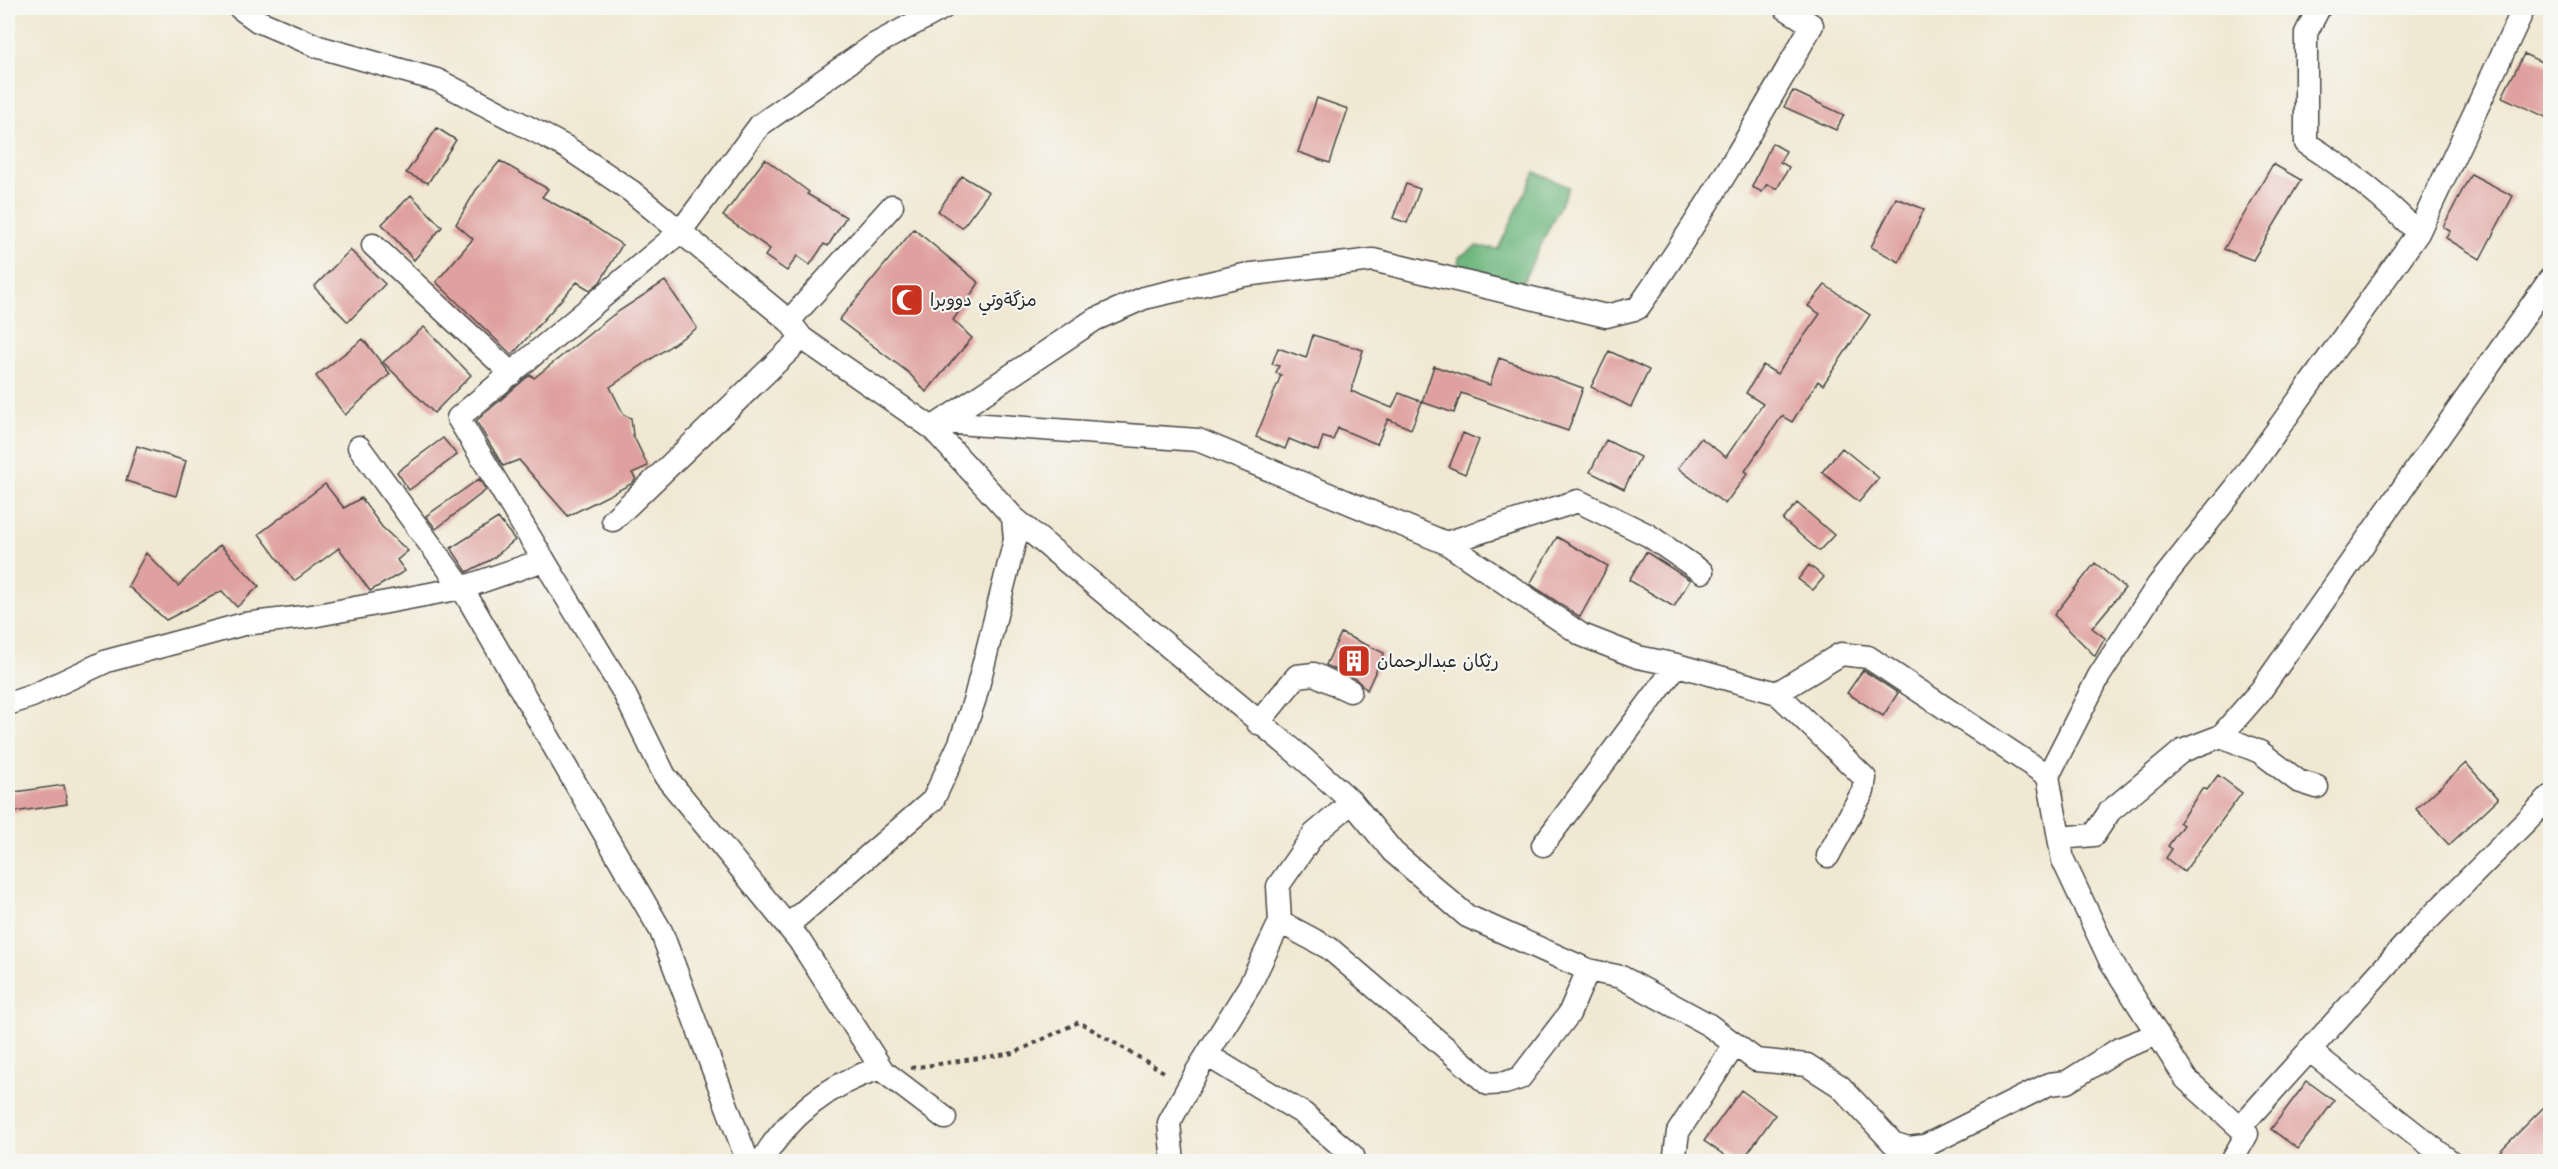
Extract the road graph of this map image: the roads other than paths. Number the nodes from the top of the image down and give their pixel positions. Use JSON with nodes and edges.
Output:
{"nodes":[{"id":1,"x":240,"y":8,"type":"edge"},
{"id":2,"x":943,"y":8,"type":"edge"},
{"id":3,"x":1785,"y":8,"type":"edge"},
{"id":4,"x":2319,"y":8,"type":"edge"},
{"id":5,"x":2524,"y":8,"type":"edge"},
{"id":6,"x":1818,"y":16,"type":"edge"},
{"id":7,"x":892,"y":206,"type":"dead end"},
{"id":8,"x":680,"y":232,"type":"junction"},
{"id":9,"x":2418,"y":233,"type":"junction"},
{"id":10,"x":372,"y":244,"type":"dead end"},
{"id":11,"x":2550,"y":279,"type":"edge"},
{"id":12,"x":795,"y":329,"type":"junction"},
{"id":13,"x":512,"y":374,"type":"junction"},
{"id":14,"x":937,"y":425,"type":"junction"},
{"id":15,"x":359,"y":447,"type":"dead end"},
{"id":16,"x":1013,"y":518,"type":"junction"},
{"id":17,"x":613,"y":520,"type":"dead end"},
{"id":18,"x":1446,"y":543,"type":"junction"},
{"id":19,"x":544,"y":560,"type":"junction"},
{"id":20,"x":1702,"y":572,"type":"dead end"},
{"id":21,"x":462,"y":588,"type":"junction"},
{"id":22,"x":1677,"y":664,"type":"junction"},
{"id":23,"x":1350,"y":691,"type":"dead end"},
{"id":24,"x":1776,"y":693,"type":"junction"},
{"id":25,"x":8,"y":704,"type":"edge"},
{"id":26,"x":1258,"y":723,"type":"junction"},
{"id":27,"x":2221,"y":736,"type":"junction"},
{"id":28,"x":2048,"y":776,"type":"junction"},
{"id":29,"x":2317,"y":787,"type":"dead end"},
{"id":30,"x":2550,"y":797,"type":"edge"},
{"id":31,"x":1352,"y":802,"type":"junction"},
{"id":32,"x":2059,"y":838,"type":"junction"},
{"id":33,"x":1543,"y":845,"type":"dead end"},
{"id":34,"x":1828,"y":856,"type":"dead end"},
{"id":35,"x":1280,"y":922,"type":"junction"},
{"id":36,"x":787,"y":926,"type":"junction"},
{"id":37,"x":1588,"y":970,"type":"junction"},
{"id":38,"x":2158,"y":1034,"type":"junction"},
{"id":39,"x":1735,"y":1044,"type":"junction"},
{"id":40,"x":2309,"y":1050,"type":"junction"},
{"id":41,"x":1207,"y":1055,"type":"junction"},
{"id":42,"x":882,"y":1070,"type":"junction"},
{"id":43,"x":945,"y":1118,"type":"dead end"},
{"id":44,"x":2241,"y":1126,"type":"junction"},
{"id":45,"x":1353,"y":1156,"type":"dead end"},
{"id":46,"x":748,"y":1161,"type":"edge"},
{"id":47,"x":761,"y":1161,"type":"edge"},
{"id":48,"x":1173,"y":1161,"type":"edge"},
{"id":49,"x":1674,"y":1161,"type":"edge"},
{"id":50,"x":2231,"y":1161,"type":"edge"},
{"id":51,"x":2451,"y":1161,"type":"edge"}],
"edges":[{"from":1,"to":8,"type":"street"},
{"from":2,"to":8,"type":"street"},
{"from":3,"to":6,"type":"street"},
{"from":4,"to":9,"type":"street"},
{"from":5,"to":9,"type":"street"},
{"from":6,"to":14,"type":"street"},
{"from":7,"to":12,"type":"street"},
{"from":8,"to":12,"type":"street"},
{"from":8,"to":13,"type":"street"},
{"from":9,"to":28,"type":"street"},
{"from":10,"to":13,"type":"street"},
{"from":11,"to":27,"type":"street"},
{"from":12,"to":14,"type":"street"},
{"from":12,"to":17,"type":"street"},
{"from":13,"to":19,"type":"street"},
{"from":14,"to":16,"type":"street"},
{"from":14,"to":18,"type":"street"},
{"from":15,"to":21,"type":"street"},
{"from":16,"to":26,"type":"street"},
{"from":16,"to":36,"type":"street"},
{"from":18,"to":20,"type":"street"},
{"from":18,"to":22,"type":"street"},
{"from":19,"to":21,"type":"street"},
{"from":19,"to":36,"type":"street"},
{"from":21,"to":25,"type":"street"},
{"from":21,"to":46,"type":"street"},
{"from":22,"to":24,"type":"street"},
{"from":22,"to":33,"type":"street"},
{"from":23,"to":26,"type":"street"},
{"from":24,"to":28,"type":"street"},
{"from":24,"to":34,"type":"street"},
{"from":26,"to":31,"type":"street"},
{"from":27,"to":29,"type":"street"},
{"from":27,"to":32,"type":"street"},
{"from":28,"to":32,"type":"street"},
{"from":30,"to":40,"type":"street"},
{"from":31,"to":35,"type":"street"},
{"from":31,"to":37,"type":"street"},
{"from":32,"to":38,"type":"street"},
{"from":35,"to":37,"type":"street"},
{"from":35,"to":41,"type":"street"},
{"from":36,"to":42,"type":"street"},
{"from":37,"to":39,"type":"street"},
{"from":38,"to":39,"type":"street"},
{"from":38,"to":44,"type":"street"},
{"from":39,"to":49,"type":"street"},
{"from":40,"to":44,"type":"street"},
{"from":40,"to":51,"type":"street"},
{"from":41,"to":45,"type":"street"},
{"from":41,"to":48,"type":"street"},
{"from":42,"to":43,"type":"street"},
{"from":42,"to":47,"type":"street"},
{"from":44,"to":50,"type":"street"}]}
